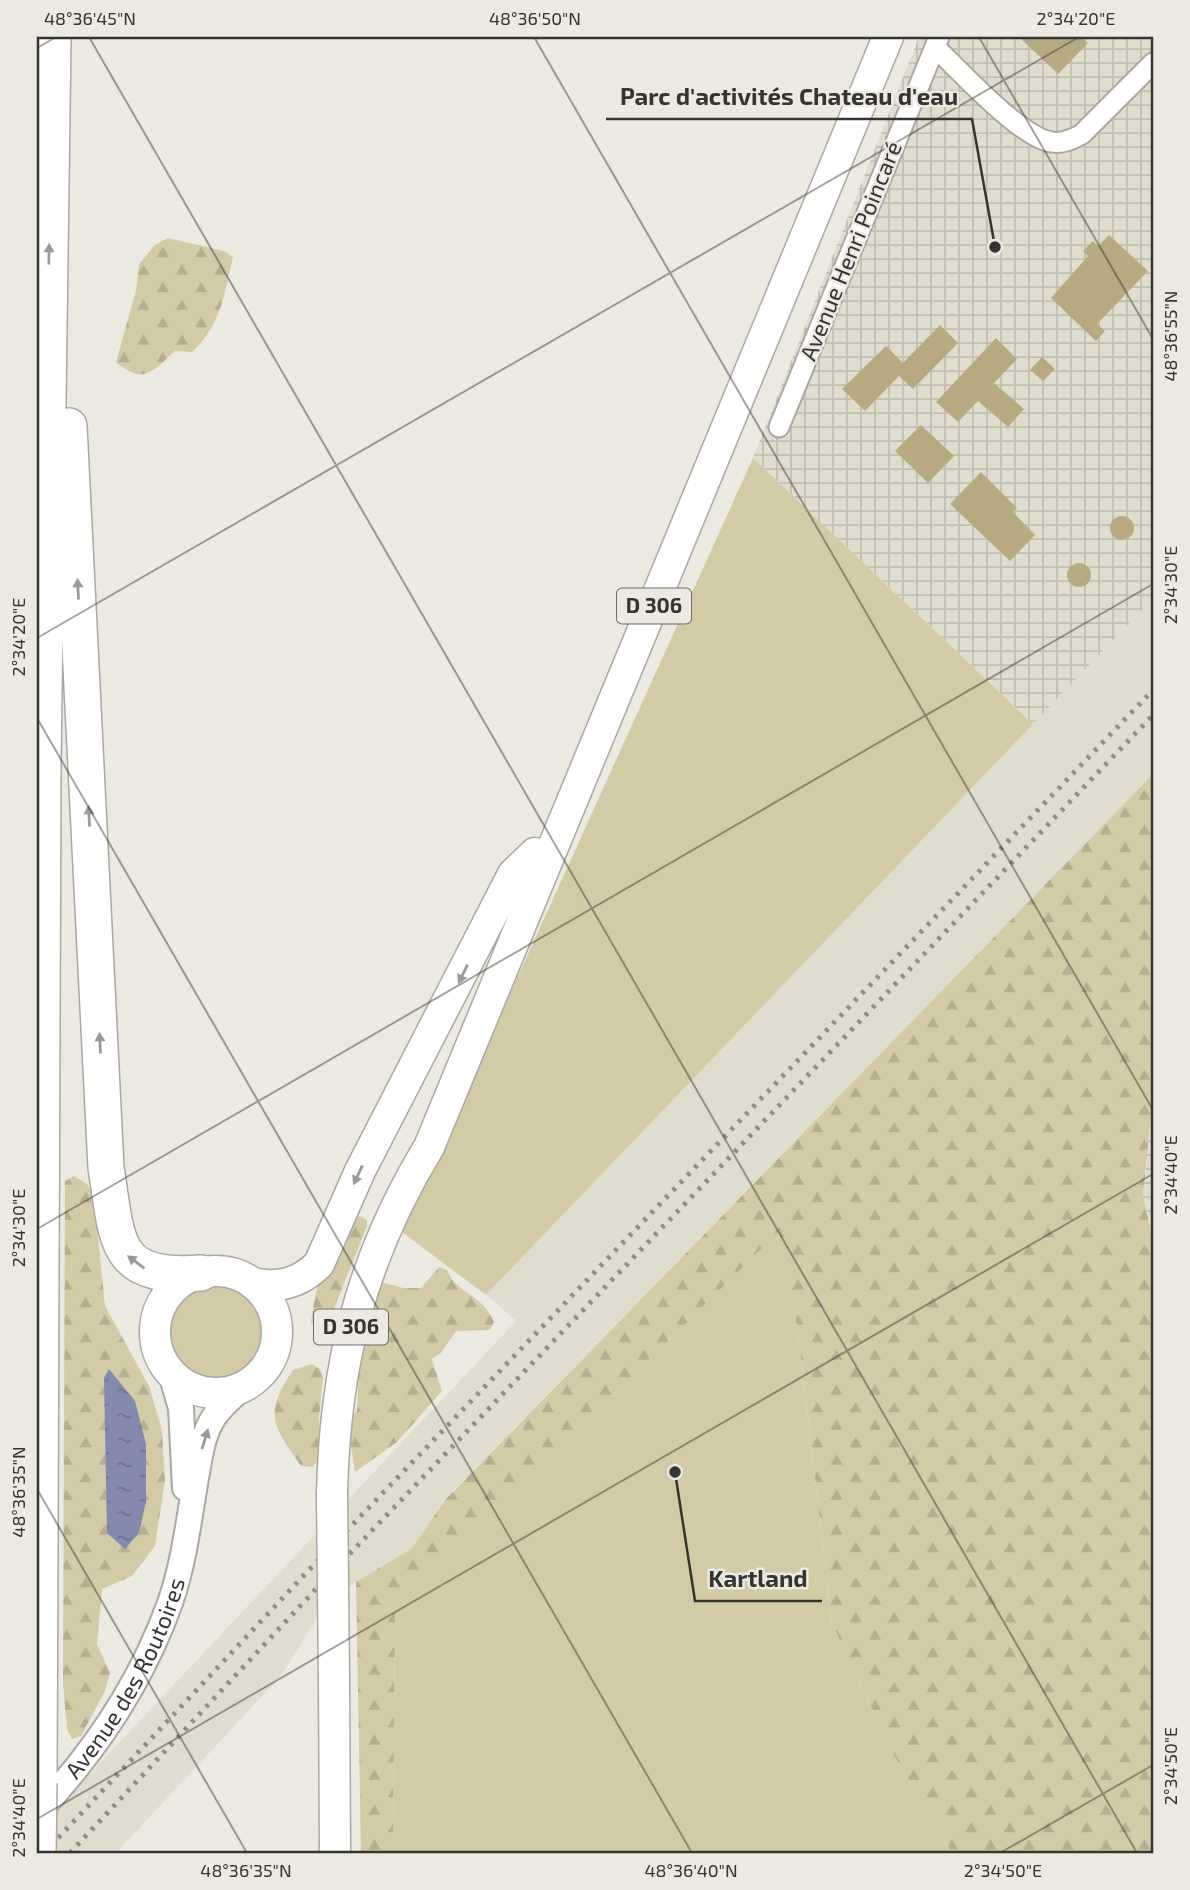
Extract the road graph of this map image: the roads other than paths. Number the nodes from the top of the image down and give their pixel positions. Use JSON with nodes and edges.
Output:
{"nodes":[{"id":1,"x":52,"y":37,"type":"edge"},
{"id":2,"x":873,"y":37,"type":"edge"},
{"id":3,"x":888,"y":37,"type":"edge"},
{"id":4,"x":937,"y":42,"type":"edge"},
{"id":5,"x":1153,"y":62,"type":"edge"},
{"id":6,"x":48,"y":322,"type":"junction"},
{"id":7,"x":779,"y":427,"type":"dead end"},
{"id":8,"x":535,"y":853,"type":"junction"},
{"id":9,"x":414,"y":1172,"type":"junction"},
{"id":10,"x":201,"y":1273,"type":"junction"},
{"id":11,"x":252,"y":1283,"type":"junction"},
{"id":12,"x":171,"y":1374,"type":"junction"},
{"id":13,"x":248,"y":1384,"type":"junction"},
{"id":14,"x":187,"y":1530,"type":"junction"},
{"id":15,"x":38,"y":1798,"type":"edge"},
{"id":16,"x":38,"y":1853,"type":"edge"},
{"id":17,"x":335,"y":1853,"type":"edge"}],
"edges":[{"from":6,"to":1,"type":"highway","one_way":true},
{"from":2,"to":8,"type":"main road","number":"D 306"},
{"from":3,"to":9,"type":"main road","number":"D 306"},
{"from":4,"to":5,"type":"street"},
{"from":4,"to":7,"type":"street","name":"Avenue Henri Poincaré"},
{"from":10,"to":6,"type":"highway","one_way":true},
{"from":6,"to":15,"type":"highway"},
{"from":8,"to":9,"type":"main road","number":"D 306"},
{"from":8,"to":11,"type":"main road","one_way":true},
{"from":9,"to":17,"type":"main road","number":"D 306","bridge":true},
{"from":10,"to":11,"type":"main road"},
{"from":10,"to":12,"type":"main road"},
{"from":11,"to":13,"type":"main road"},
{"from":12,"to":13,"type":"main road"},
{"from":12,"to":14,"type":"street","name":"Avenue des Routoires"},
{"from":14,"to":13,"type":"street","name":"Avenue des Routoires","one_way":true},
{"from":14,"to":15,"type":"street","name":"Avenue des Routoires"},
{"from":15,"to":16,"type":"highway","bridge":true}]}
